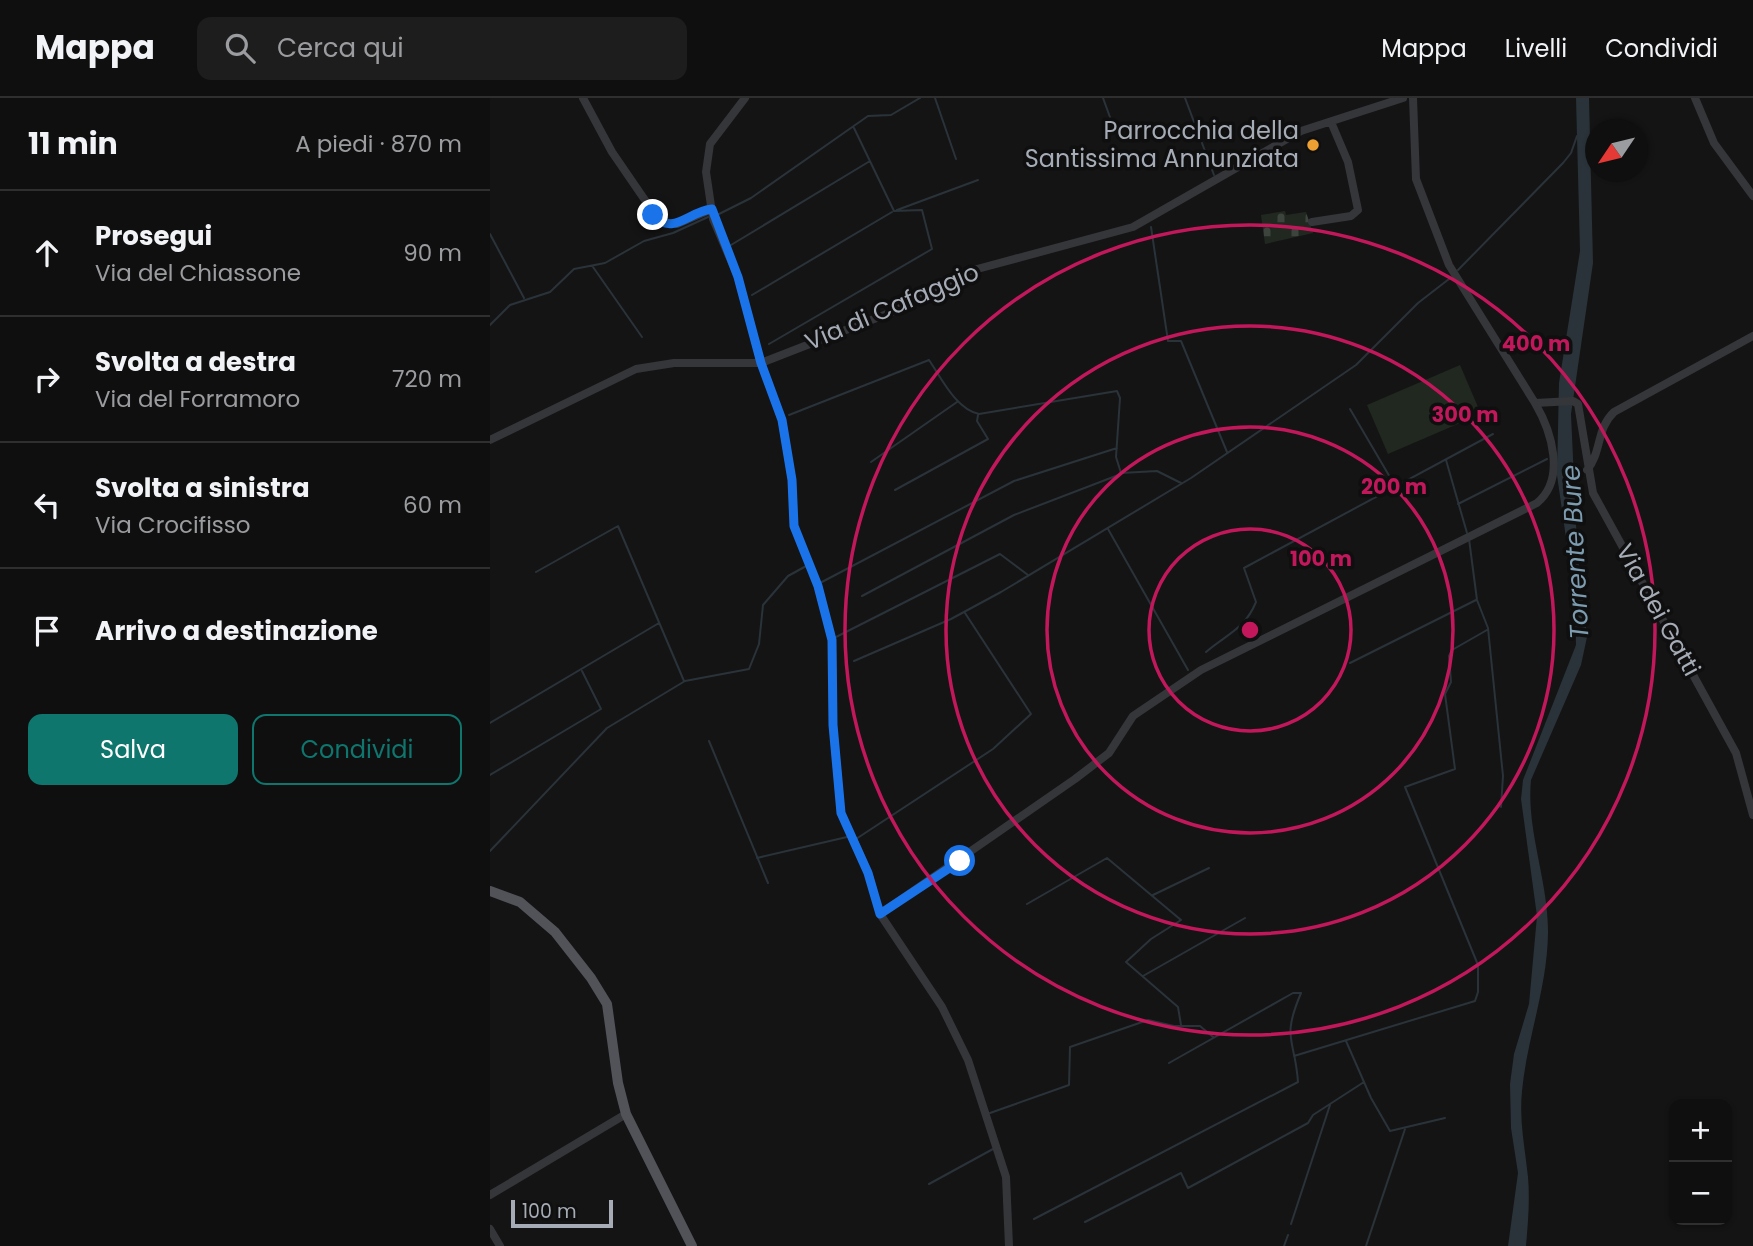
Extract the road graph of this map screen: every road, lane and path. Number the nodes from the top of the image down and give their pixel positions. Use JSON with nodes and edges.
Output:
{"nodes":[{"id":1,"x":583,"y":98,"type":"edge"},
{"id":2,"x":745,"y":98,"type":"edge"},
{"id":3,"x":1403,"y":98,"type":"edge"},
{"id":4,"x":1413,"y":98,"type":"edge"},
{"id":5,"x":1695,"y":98,"type":"edge"},
{"id":6,"x":1331,"y":122,"type":"junction"},
{"id":7,"x":1753,"y":196,"type":"edge"},
{"id":8,"x":712,"y":209,"type":"junction"},
{"id":9,"x":1312,"y":222,"type":"dead end"},
{"id":10,"x":1753,"y":336,"type":"edge"},
{"id":11,"x":761,"y":363,"type":"junction"},
{"id":12,"x":1535,"y":404,"type":"junction"},
{"id":13,"x":490,"y":440,"type":"edge"},
{"id":14,"x":1587,"y":470,"type":"junction"},
{"id":15,"x":1753,"y":816,"type":"edge"},
{"id":16,"x":490,"y":891,"type":"edge"},
{"id":17,"x":880,"y":914,"type":"junction"},
{"id":18,"x":626,"y":1114,"type":"junction"},
{"id":19,"x":490,"y":1195,"type":"edge"},
{"id":20,"x":490,"y":1229,"type":"edge"},
{"id":21,"x":500,"y":1246,"type":"edge"},
{"id":22,"x":692,"y":1246,"type":"edge"},
{"id":23,"x":1009,"y":1246,"type":"edge"}],
"edges":[{"from":1,"to":8,"type":"street"},
{"from":2,"to":8,"type":"street"},
{"from":3,"to":6,"type":"street","name":"Via di Cafaggio"},
{"from":4,"to":12,"type":"street"},
{"from":5,"to":7,"type":"street"},
{"from":6,"to":9,"type":"street"},
{"from":6,"to":11,"type":"street","name":"Via di Cafaggio"},
{"from":8,"to":11,"type":"street"},
{"from":10,"to":14,"type":"street"},
{"from":11,"to":13,"type":"street","name":"Via di Cafaggio"},
{"from":11,"to":17,"type":"street"},
{"from":12,"to":14,"type":"street","name":"Via dei Gatti"},
{"from":12,"to":17,"type":"street"},
{"from":14,"to":15,"type":"street","name":"Via dei Gatti"},
{"from":16,"to":18,"type":"main road"},
{"from":17,"to":23,"type":"street"},
{"from":18,"to":19,"type":"street"},
{"from":18,"to":22,"type":"main road"},
{"from":20,"to":21,"type":"street"}]}
